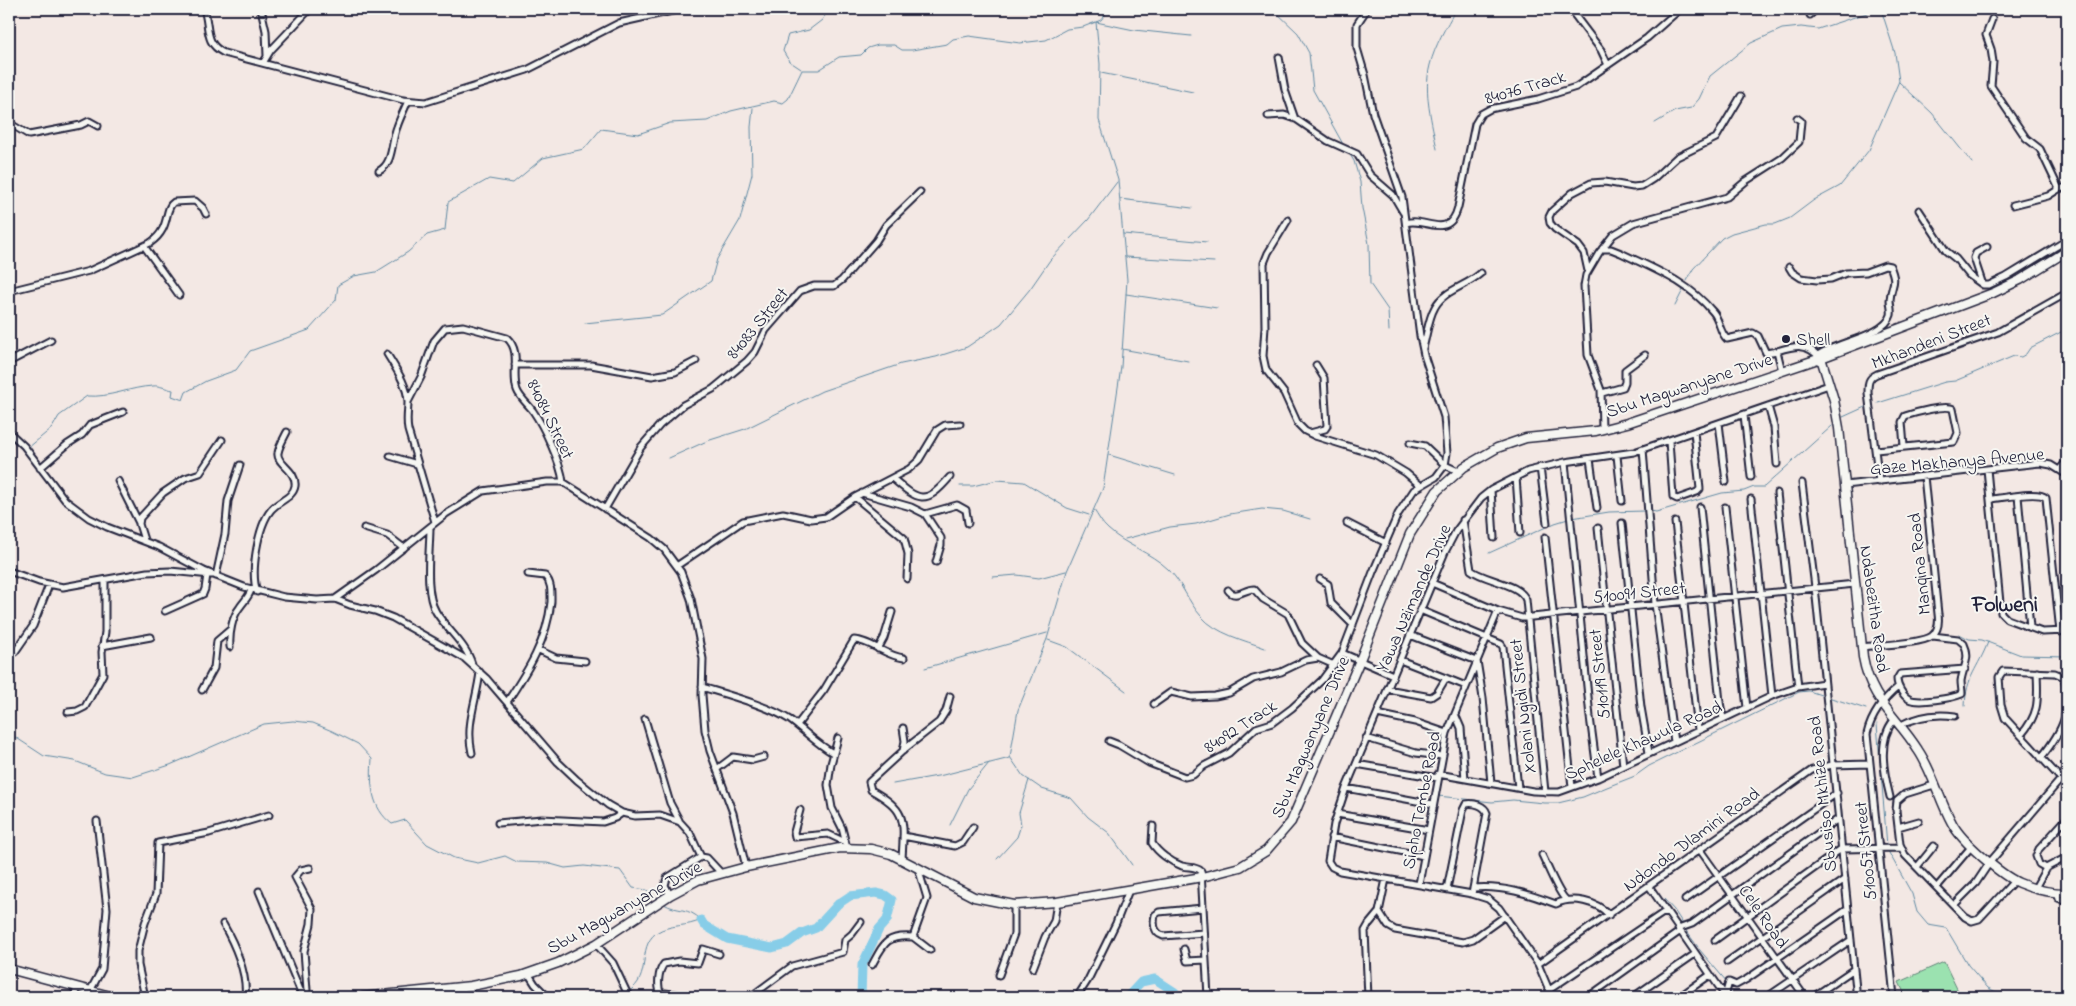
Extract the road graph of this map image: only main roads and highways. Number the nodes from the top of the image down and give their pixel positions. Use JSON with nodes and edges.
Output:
{"nodes":[{"id":1,"x":2067,"y":251,"type":"edge"},
{"id":2,"x":1819,"y":357,"type":"junction"},
{"id":3,"x":2067,"y":893,"type":"edge"},
{"id":4,"x":9,"y":969,"type":"edge"},
{"id":5,"x":389,"y":996,"type":"edge"},
{"id":6,"x":114,"y":997,"type":"edge"},
{"id":7,"x":363,"y":997,"type":"edge"}],
"edges":[{"from":1,"to":2,"type":"main road","name":"Sbu Magwanyane Drive"},
{"from":2,"to":3,"type":"main road","name":"Ndabezitha Road"},
{"from":2,"to":5,"type":"main road","name":"Sbu Magwanyane Drive"},
{"from":4,"to":6,"type":"main road"},
{"from":5,"to":7,"type":"main road","name":"Sbu Magwanyane Drive"}]}
